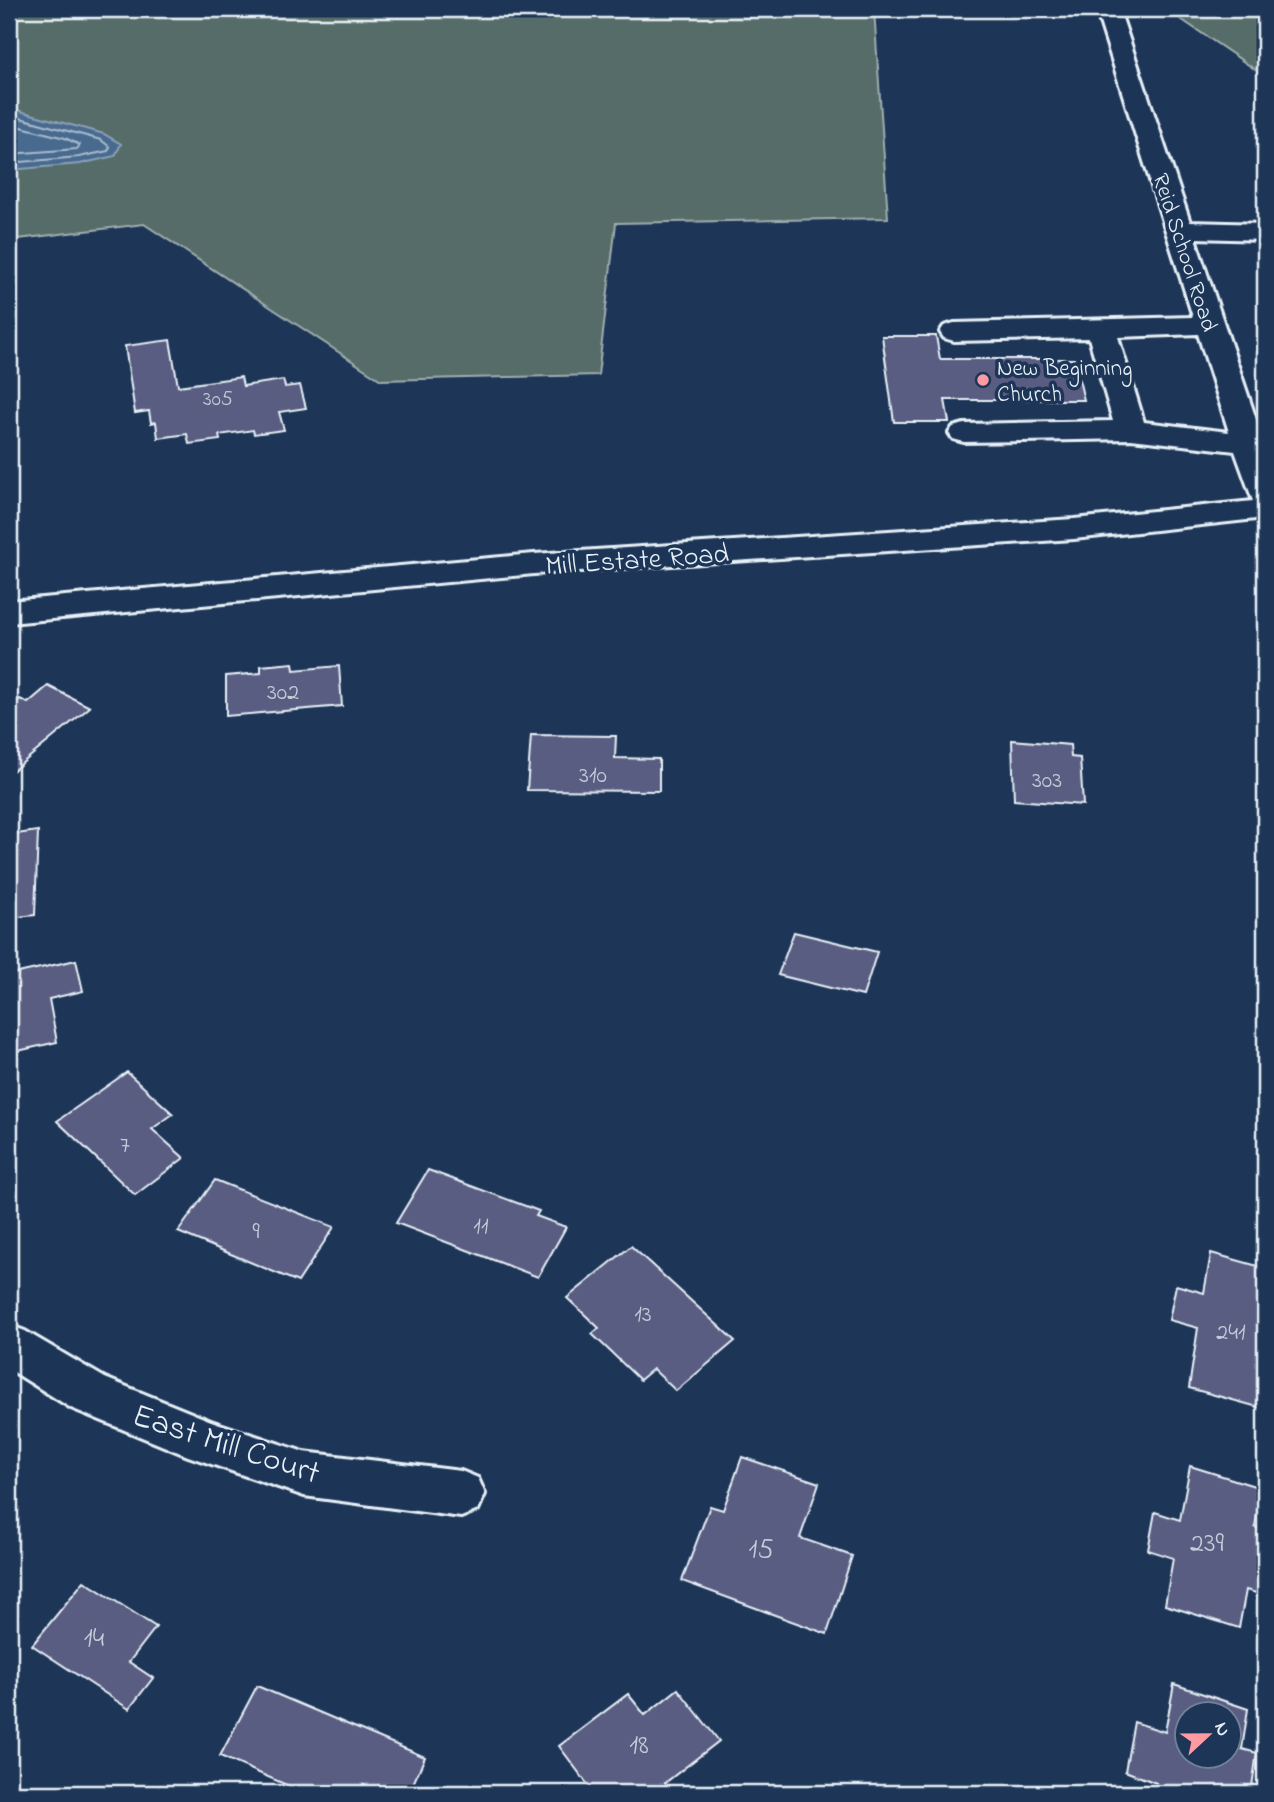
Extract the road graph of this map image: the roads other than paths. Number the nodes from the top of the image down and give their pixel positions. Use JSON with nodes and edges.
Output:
{"nodes":[{"id":1,"x":1107,"y":9,"type":"edge"},
{"id":2,"x":1179,"y":230,"type":"junction"},
{"id":3,"x":1265,"y":232,"type":"edge"},
{"id":4,"x":1210,"y":325,"type":"junction"},
{"id":5,"x":1101,"y":329,"type":"junction"},
{"id":6,"x":954,"y":332,"type":"dead end"},
{"id":7,"x":1131,"y":430,"type":"junction"},
{"id":8,"x":964,"y":433,"type":"dead end"},
{"id":9,"x":1249,"y":443,"type":"junction"},
{"id":10,"x":1265,"y":495,"type":"edge"},
{"id":11,"x":1265,"y":509,"type":"edge"},
{"id":12,"x":9,"y":612,"type":"edge"},
{"id":13,"x":9,"y":1345,"type":"edge"},
{"id":14,"x":461,"y":1494,"type":"dead end"}],
"edges":[{"from":1,"to":2,"type":"street","name":"Reid School Road"},
{"from":2,"to":3,"type":"street"},
{"from":2,"to":4,"type":"street","name":"Reid School Road"},
{"from":4,"to":5,"type":"street"},
{"from":4,"to":9,"type":"street","name":"Reid School Road"},
{"from":5,"to":6,"type":"street"},
{"from":5,"to":7,"type":"street"},
{"from":7,"to":8,"type":"street"},
{"from":7,"to":9,"type":"street"},
{"from":9,"to":10,"type":"street","name":"Reid School Road"},
{"from":11,"to":12,"type":"street","name":"Mill Estate Road"},
{"from":13,"to":14,"type":"street","name":"East Mill Court"}]}
